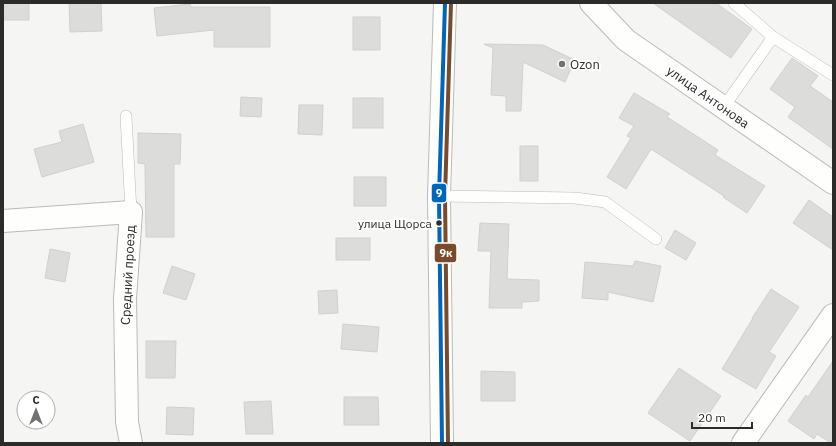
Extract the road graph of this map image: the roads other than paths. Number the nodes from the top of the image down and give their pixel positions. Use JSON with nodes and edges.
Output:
{"nodes":[{"id":1,"x":445,"y":3,"type":"edge"},
{"id":2,"x":591,"y":3,"type":"edge"},
{"id":3,"x":734,"y":3,"type":"edge"},
{"id":4,"x":773,"y":37,"type":"junction"},
{"id":5,"x":833,"y":75,"type":"edge"},
{"id":6,"x":723,"y":108,"type":"junction"},
{"id":7,"x":126,"y":116,"type":"dead end"},
{"id":8,"x":833,"y":184,"type":"edge"},
{"id":9,"x":438,"y":196,"type":"junction"},
{"id":10,"x":131,"y":212,"type":"junction"},
{"id":11,"x":3,"y":221,"type":"edge"},
{"id":12,"x":656,"y":239,"type":"dead end"},
{"id":13,"x":833,"y":315,"type":"edge"},
{"id":14,"x":131,"y":443,"type":"edge"},
{"id":15,"x":442,"y":443,"type":"edge"},
{"id":16,"x":743,"y":443,"type":"edge"}],
"edges":[{"from":1,"to":9,"type":"street"},
{"from":2,"to":6,"type":"street","name":"улица Антонова"},
{"from":3,"to":4,"type":"lane"},
{"from":4,"to":5,"type":"lane"},
{"from":4,"to":6,"type":"lane"},
{"from":6,"to":8,"type":"street","name":"улица Антонова"},
{"from":7,"to":10,"type":"lane"},
{"from":9,"to":12,"type":"lane"},
{"from":9,"to":15,"type":"street"},
{"from":10,"to":11,"type":"street","name":"Средний проезд"},
{"from":10,"to":14,"type":"street","name":"Средний проезд"},
{"from":13,"to":16,"type":"street"}]}
